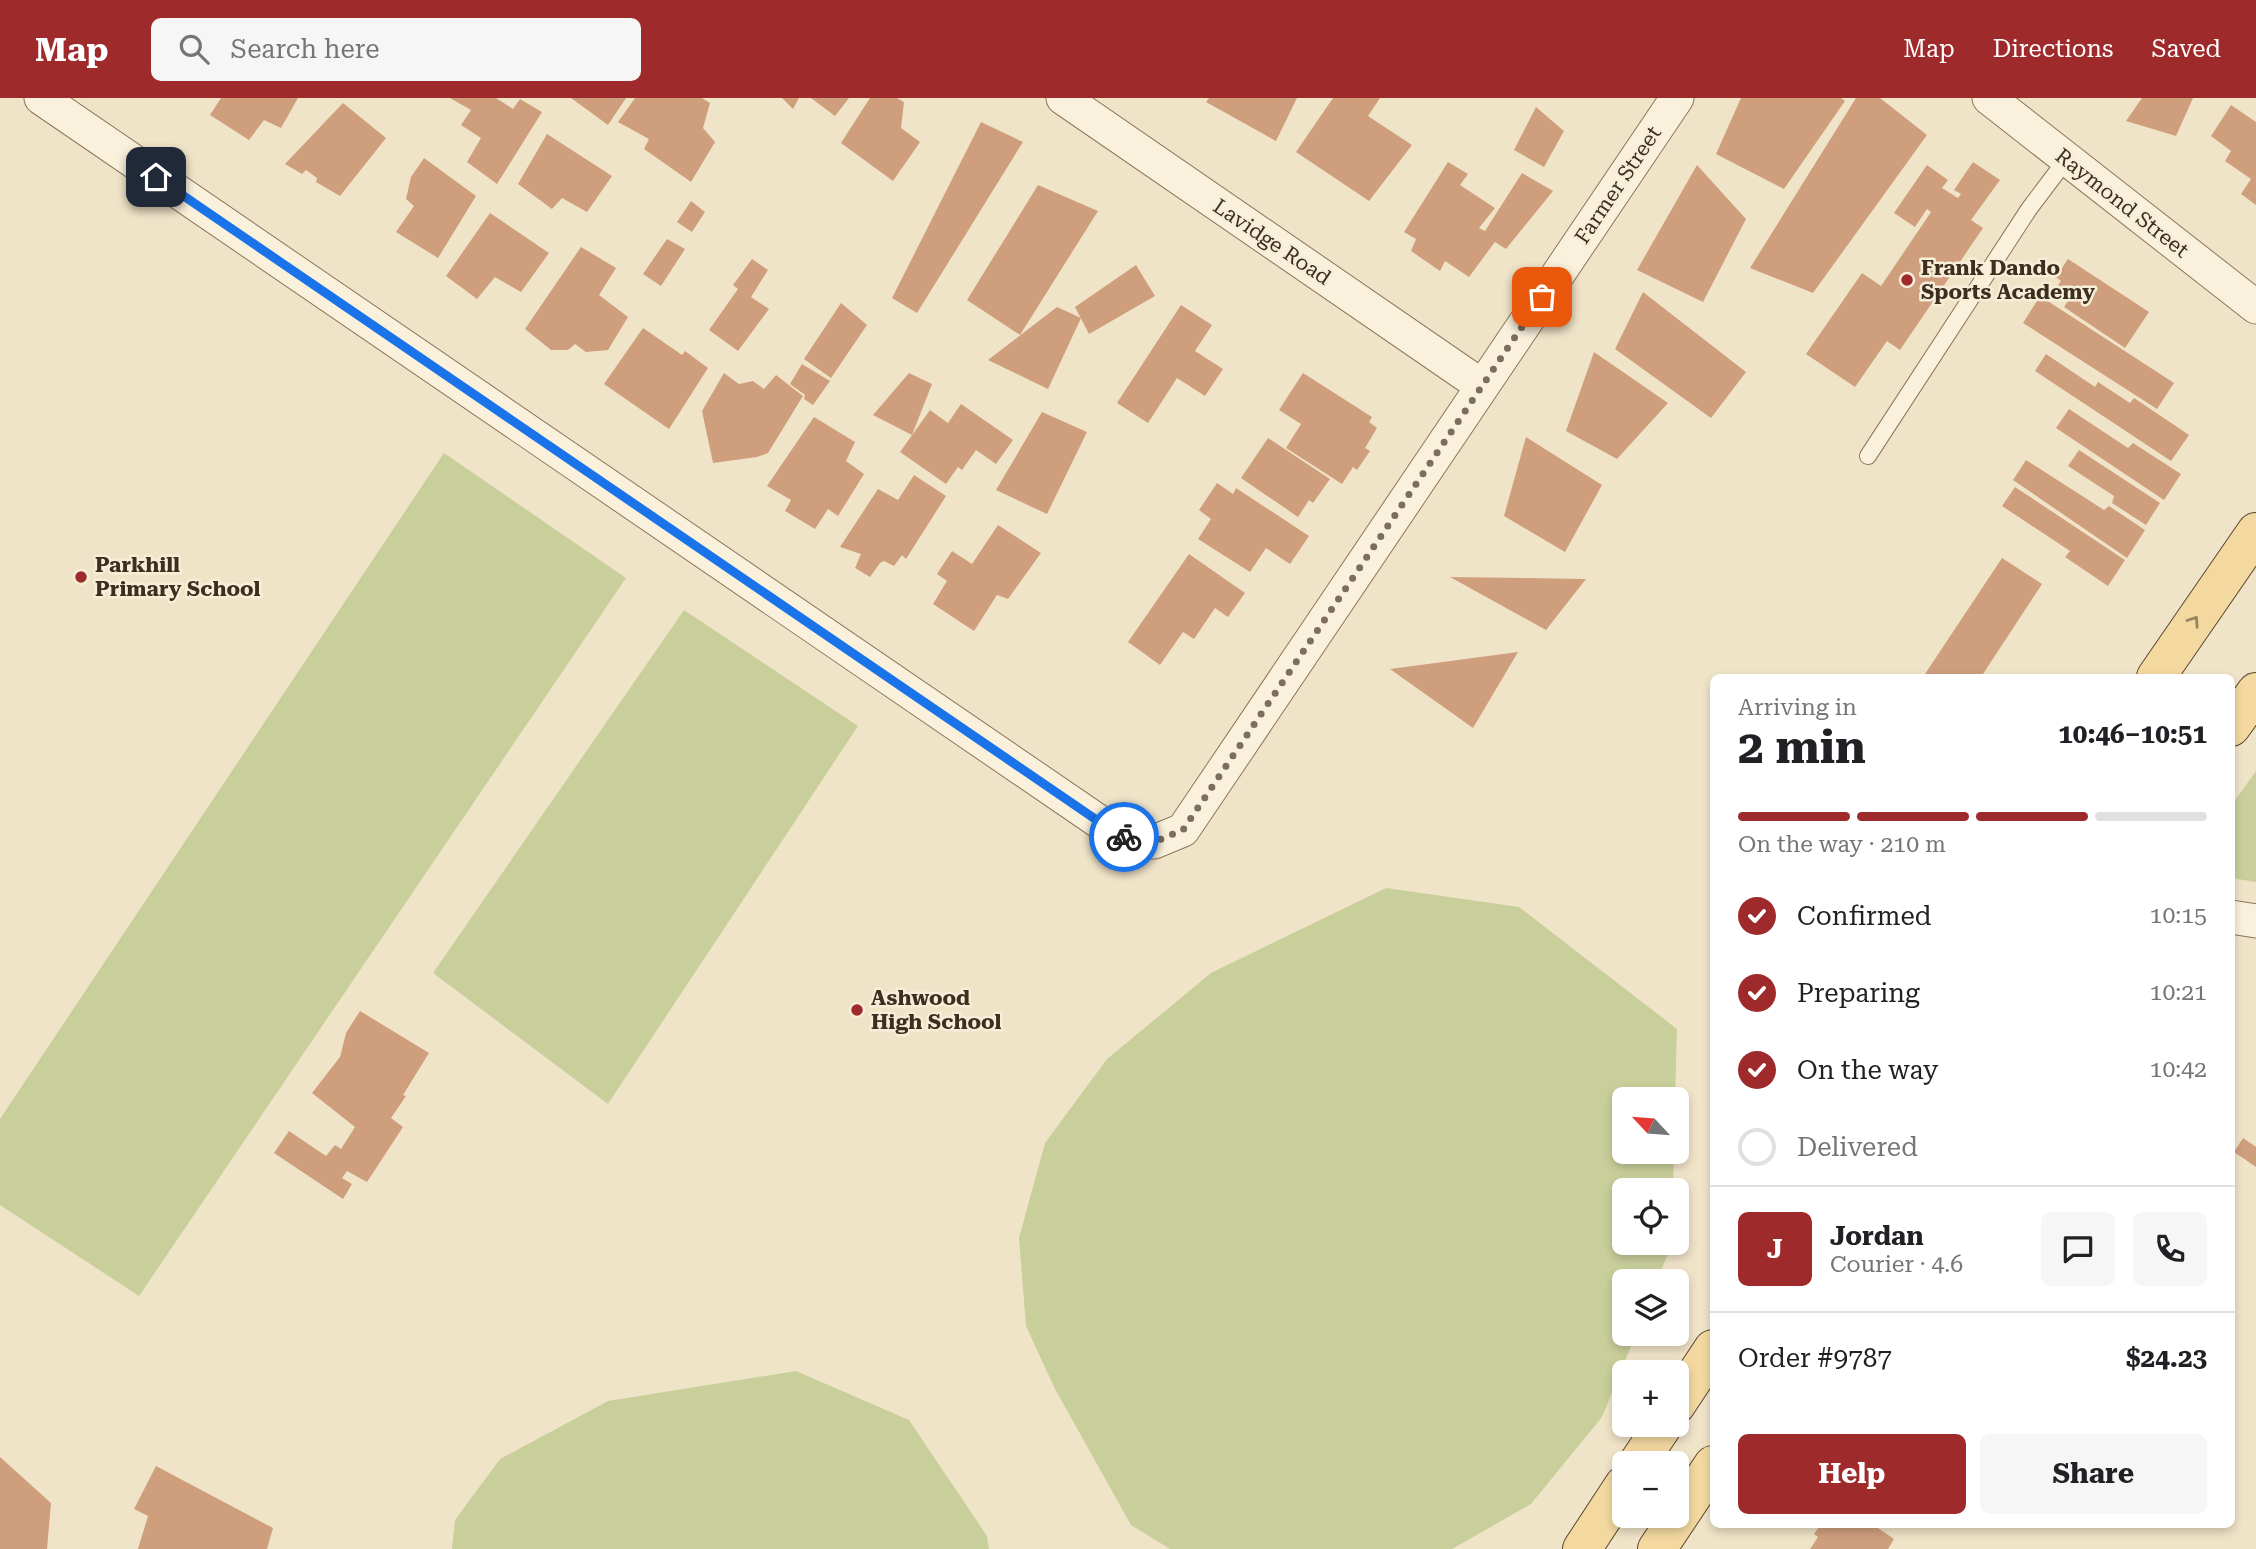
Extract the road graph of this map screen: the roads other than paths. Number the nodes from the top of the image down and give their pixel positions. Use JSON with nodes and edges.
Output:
{"nodes":[{"id":1,"x":41,"y":98,"type":"edge"},
{"id":2,"x":1063,"y":98,"type":"edge"},
{"id":3,"x":1677,"y":98,"type":"edge"},
{"id":4,"x":1989,"y":98,"type":"edge"},
{"id":5,"x":2066,"y":160,"type":"junction"},
{"id":6,"x":2256,"y":307,"type":"edge"},
{"id":7,"x":1482,"y":386,"type":"junction"},
{"id":8,"x":1868,"y":456,"type":"dead end"},
{"id":9,"x":2256,"y":531,"type":"edge"},
{"id":10,"x":2158,"y":674,"type":"edge"},
{"id":11,"x":2256,"y":692,"type":"edge"},
{"id":12,"x":2235,"y":721,"type":"edge"},
{"id":13,"x":2235,"y":918,"type":"edge"},
{"id":14,"x":2256,"y":921,"type":"edge"},
{"id":15,"x":1710,"y":1354,"type":"edge"},
{"id":16,"x":1689,"y":1385,"type":"edge"},
{"id":17,"x":1710,"y":1470,"type":"edge"},
{"id":18,"x":1612,"y":1503,"type":"edge"},
{"id":19,"x":1582,"y":1549,"type":"edge"},
{"id":20,"x":1657,"y":1549,"type":"edge"}],
"edges":[{"from":1,"to":7,"type":"street","name":"Farmer Street"},
{"from":2,"to":7,"type":"street","name":"Lavidge Road"},
{"from":3,"to":7,"type":"street","name":"Farmer Street"},
{"from":4,"to":5,"type":"street","name":"Raymond Street"},
{"from":5,"to":6,"type":"street","name":"Raymond Street"},
{"from":5,"to":8,"type":"lane"},
{"from":10,"to":9,"type":"main road","one_way":true},
{"from":11,"to":12,"type":"main road"},
{"from":13,"to":14,"type":"street"},
{"from":15,"to":16,"type":"main road"},
{"from":17,"to":20,"type":"main road"},
{"from":18,"to":19,"type":"main road"}]}
